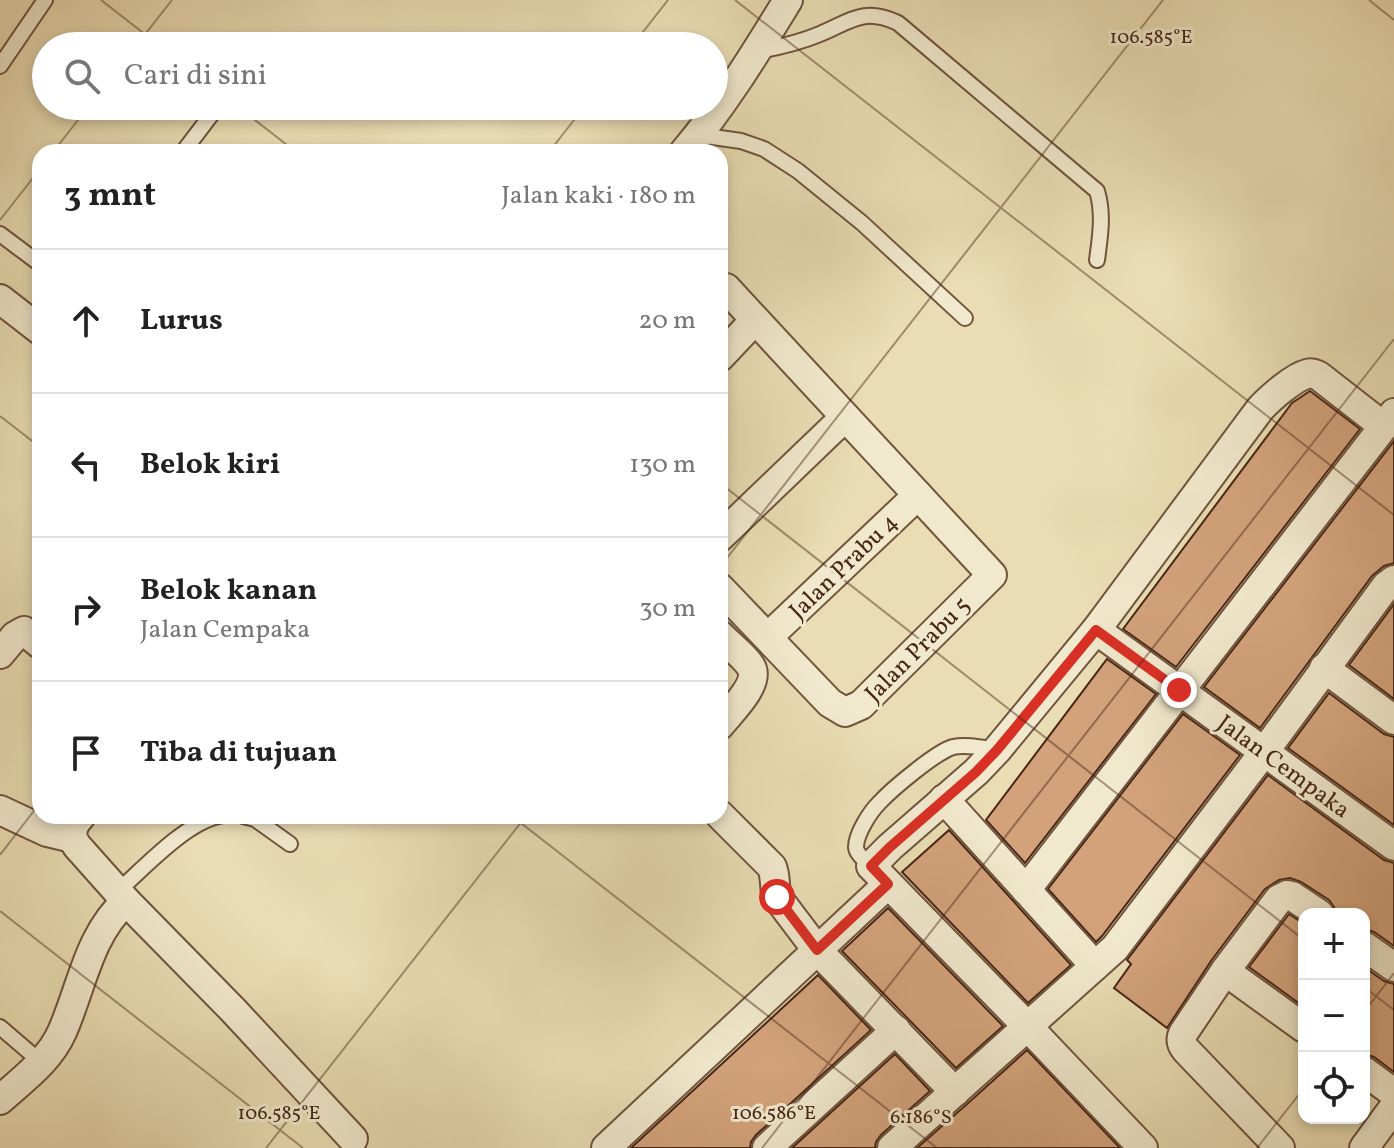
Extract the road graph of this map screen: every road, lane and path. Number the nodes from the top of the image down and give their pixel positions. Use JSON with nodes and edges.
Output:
{"nodes":[{"id":1,"x":45,"y":0,"type":"edge"},
{"id":2,"x":788,"y":0,"type":"edge"},
{"id":3,"x":755,"y":52,"type":"junction"},
{"id":4,"x":0,"y":66,"type":"edge"},
{"id":5,"x":728,"y":90,"type":"edge"},
{"id":6,"x":207,"y":120,"type":"edge"},
{"id":7,"x":707,"y":120,"type":"edge"},
{"id":8,"x":691,"y":143,"type":"edge"},
{"id":9,"x":189,"y":144,"type":"edge"},
{"id":10,"x":0,"y":234,"type":"edge"},
{"id":11,"x":32,"y":258,"type":"edge"},
{"id":12,"x":1097,"y":260,"type":"dead end"},
{"id":13,"x":728,"y":290,"type":"edge"},
{"id":14,"x":0,"y":299,"type":"edge"},
{"id":15,"x":965,"y":318,"type":"dead end"},
{"id":16,"x":755,"y":320,"type":"junction"},
{"id":17,"x":32,"y":324,"type":"edge"},
{"id":18,"x":728,"y":349,"type":"edge"},
{"id":19,"x":845,"y":417,"type":"junction"},
{"id":20,"x":1388,"y":419,"type":"edge"},
{"id":21,"x":918,"y":495,"type":"junction"},
{"id":22,"x":728,"y":529,"type":"edge"},
{"id":23,"x":1394,"y":580,"type":"edge"},
{"id":24,"x":728,"y":596,"type":"edge"},
{"id":25,"x":1096,"y":630,"type":"junction"},
{"id":26,"x":768,"y":637,"type":"junction"},
{"id":27,"x":32,"y":638,"type":"edge"},
{"id":28,"x":728,"y":643,"type":"edge"},
{"id":29,"x":0,"y":654,"type":"edge"},
{"id":30,"x":1324,"y":668,"type":"junction"},
{"id":31,"x":1179,"y":690,"type":"junction"},
{"id":32,"x":728,"y":715,"type":"edge"},
{"id":33,"x":1394,"y":720,"type":"edge"},
{"id":34,"x":997,"y":750,"type":"junction"},
{"id":35,"x":1264,"y":752,"type":"junction"},
{"id":36,"x":944,"y":799,"type":"junction"},
{"id":37,"x":0,"y":810,"type":"edge"},
{"id":38,"x":728,"y":823,"type":"edge"},
{"id":39,"x":197,"y":824,"type":"edge"},
{"id":40,"x":262,"y":824,"type":"edge"},
{"id":41,"x":77,"y":827,"type":"edge"},
{"id":42,"x":290,"y":844,"type":"dead end"},
{"id":43,"x":1394,"y":846,"type":"edge"},
{"id":44,"x":880,"y":875,"type":"junction"},
{"id":45,"x":1026,"y":890,"type":"junction"},
{"id":46,"x":121,"y":896,"type":"junction"},
{"id":47,"x":1310,"y":908,"type":"edge"},
{"id":48,"x":817,"y":950,"type":"junction"},
{"id":49,"x":1370,"y":950,"type":"edge"},
{"id":50,"x":1095,"y":966,"type":"junction"},
{"id":51,"x":1394,"y":967,"type":"edge"},
{"id":52,"x":1225,"y":971,"type":"junction"},
{"id":53,"x":1298,"y":1024,"type":"edge"},
{"id":54,"x":0,"y":1027,"type":"edge"},
{"id":55,"x":1028,"y":1027,"type":"junction"},
{"id":56,"x":896,"y":1030,"type":"junction"},
{"id":57,"x":42,"y":1063,"type":"junction"},
{"id":58,"x":1370,"y":1075,"type":"edge"},
{"id":59,"x":955,"y":1092,"type":"junction"},
{"id":60,"x":1394,"y":1093,"type":"edge"},
{"id":61,"x":0,"y":1100,"type":"edge"},
{"id":62,"x":1394,"y":1107,"type":"edge"},
{"id":63,"x":353,"y":1139,"type":"dead end"},
{"id":64,"x":608,"y":1147,"type":"edge"},
{"id":65,"x":767,"y":1148,"type":"edge"},
{"id":66,"x":892,"y":1148,"type":"edge"},
{"id":67,"x":1143,"y":1148,"type":"edge"},
{"id":68,"x":1280,"y":1148,"type":"edge"},
{"id":69,"x":1364,"y":1148,"type":"edge"}],
"edges":[{"from":1,"to":4,"type":"lane"},
{"from":2,"to":3,"type":"street"},
{"from":3,"to":5,"type":"street"},
{"from":3,"to":12,"type":"lane"},
{"from":6,"to":9,"type":"lane"},
{"from":7,"to":8,"type":"street"},
{"from":8,"to":15,"type":"lane"},
{"from":10,"to":11,"type":"lane"},
{"from":13,"to":16,"type":"street"},
{"from":14,"to":17,"type":"street"},
{"from":16,"to":18,"type":"street"},
{"from":16,"to":19,"type":"street"},
{"from":19,"to":21,"type":"street"},
{"from":19,"to":22,"type":"street"},
{"from":20,"to":25,"type":"street"},
{"from":20,"to":31,"type":"street"},
{"from":21,"to":26,"type":"street","name":"Jalan Prabu 4"},
{"from":21,"to":26,"type":"street","name":"Jalan Prabu 5"},
{"from":23,"to":30,"type":"street"},
{"from":24,"to":26,"type":"street"},
{"from":25,"to":31,"type":"street","name":"Jalan Cempaka"},
{"from":25,"to":34,"type":"street"},
{"from":27,"to":29,"type":"street"},
{"from":28,"to":32,"type":"street"},
{"from":30,"to":33,"type":"street"},
{"from":30,"to":35,"type":"street"},
{"from":31,"to":35,"type":"street","name":"Jalan Cempaka"},
{"from":31,"to":45,"type":"street"},
{"from":34,"to":36,"type":"street"},
{"from":34,"to":44,"type":"lane"},
{"from":35,"to":43,"type":"street","name":"Jalan Cempaka"},
{"from":35,"to":50,"type":"street"},
{"from":36,"to":44,"type":"street"},
{"from":36,"to":45,"type":"street"},
{"from":37,"to":41,"type":"street"},
{"from":38,"to":48,"type":"street"},
{"from":39,"to":46,"type":"lane"},
{"from":40,"to":42,"type":"lane"},
{"from":41,"to":46,"type":"street"},
{"from":44,"to":48,"type":"street"},
{"from":44,"to":55,"type":"street"},
{"from":45,"to":50,"type":"street"},
{"from":46,"to":57,"type":"street"},
{"from":46,"to":63,"type":"street"},
{"from":47,"to":52,"type":"street"},
{"from":48,"to":56,"type":"street"},
{"from":48,"to":64,"type":"street"},
{"from":49,"to":51,"type":"street"},
{"from":50,"to":55,"type":"street"},
{"from":52,"to":53,"type":"street"},
{"from":52,"to":68,"type":"street"},
{"from":54,"to":57,"type":"lane"},
{"from":55,"to":59,"type":"street"},
{"from":55,"to":67,"type":"street"},
{"from":56,"to":59,"type":"street"},
{"from":56,"to":65,"type":"street"},
{"from":57,"to":61,"type":"street"},
{"from":58,"to":60,"type":"street"},
{"from":59,"to":66,"type":"street"},
{"from":62,"to":69,"type":"street"}]}
